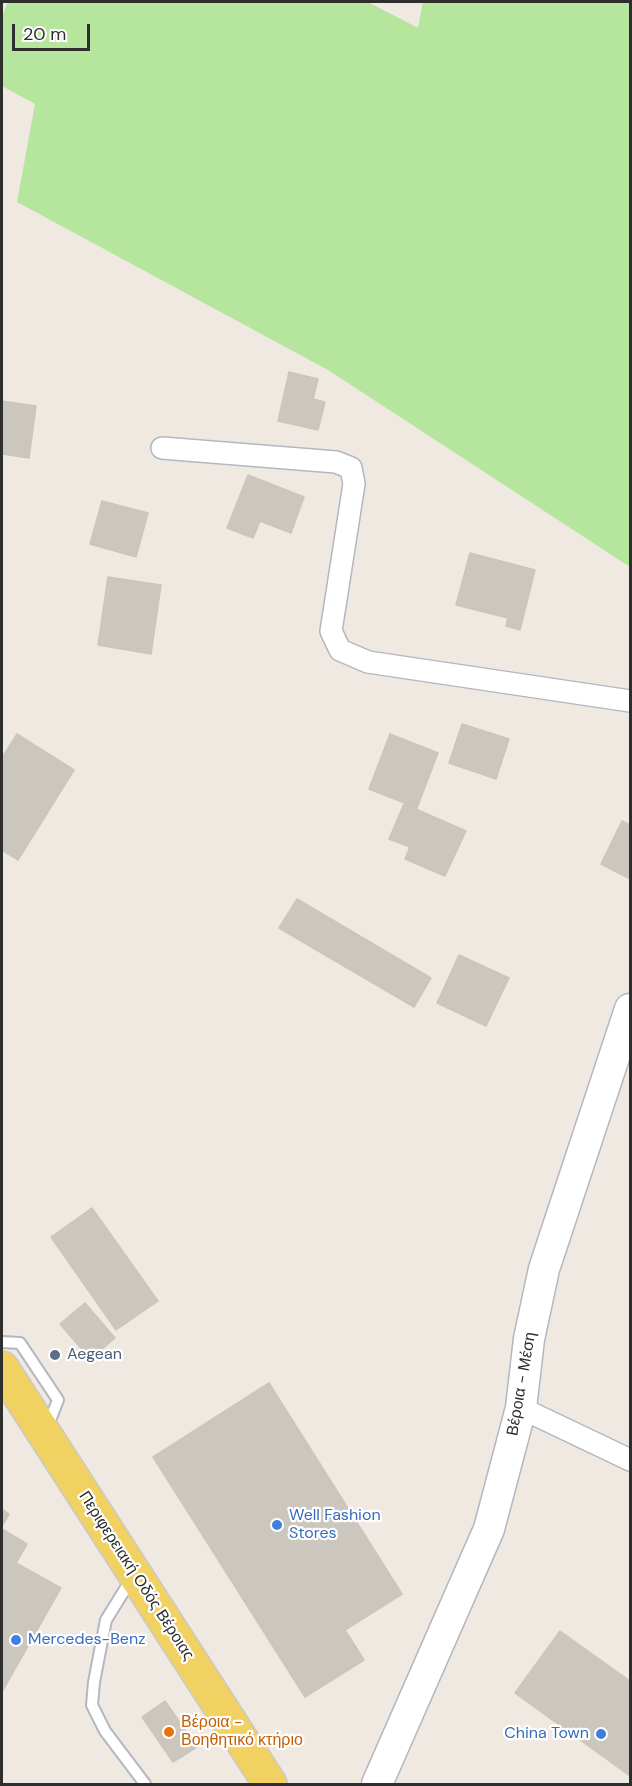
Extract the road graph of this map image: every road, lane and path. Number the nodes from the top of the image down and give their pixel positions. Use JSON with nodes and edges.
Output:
{"nodes":[{"id":1,"x":162,"y":448,"type":"dead end"},
{"id":2,"x":630,"y":701,"type":"edge"},
{"id":3,"x":630,"y":1009,"type":"edge"},
{"id":4,"x":2,"y":1342,"type":"edge"},
{"id":5,"x":2,"y":1368,"type":"edge"},
{"id":6,"x":521,"y":1408,"type":"junction"},
{"id":7,"x":45,"y":1434,"type":"junction"},
{"id":8,"x":630,"y":1460,"type":"edge"},
{"id":9,"x":135,"y":1572,"type":"junction"},
{"id":10,"x":145,"y":1785,"type":"edge"},
{"id":11,"x":270,"y":1785,"type":"edge"},
{"id":12,"x":377,"y":1785,"type":"edge"}],
"edges":[{"from":1,"to":2,"type":"street"},
{"from":3,"to":6,"type":"street","name":"Βέροια - Μέση"},
{"from":4,"to":7,"type":"lane"},
{"from":5,"to":7,"type":"main road","name":"Περιφερειακή Οδός Βέροιας"},
{"from":6,"to":8,"type":"street"},
{"from":6,"to":12,"type":"street","name":"Βέροια - Μέση"},
{"from":7,"to":9,"type":"main road","name":"Περιφερειακή Οδός Βέροιας"},
{"from":9,"to":10,"type":"lane"},
{"from":9,"to":11,"type":"main road","name":"Περιφερειακή Οδός Βέροιας"}]}
